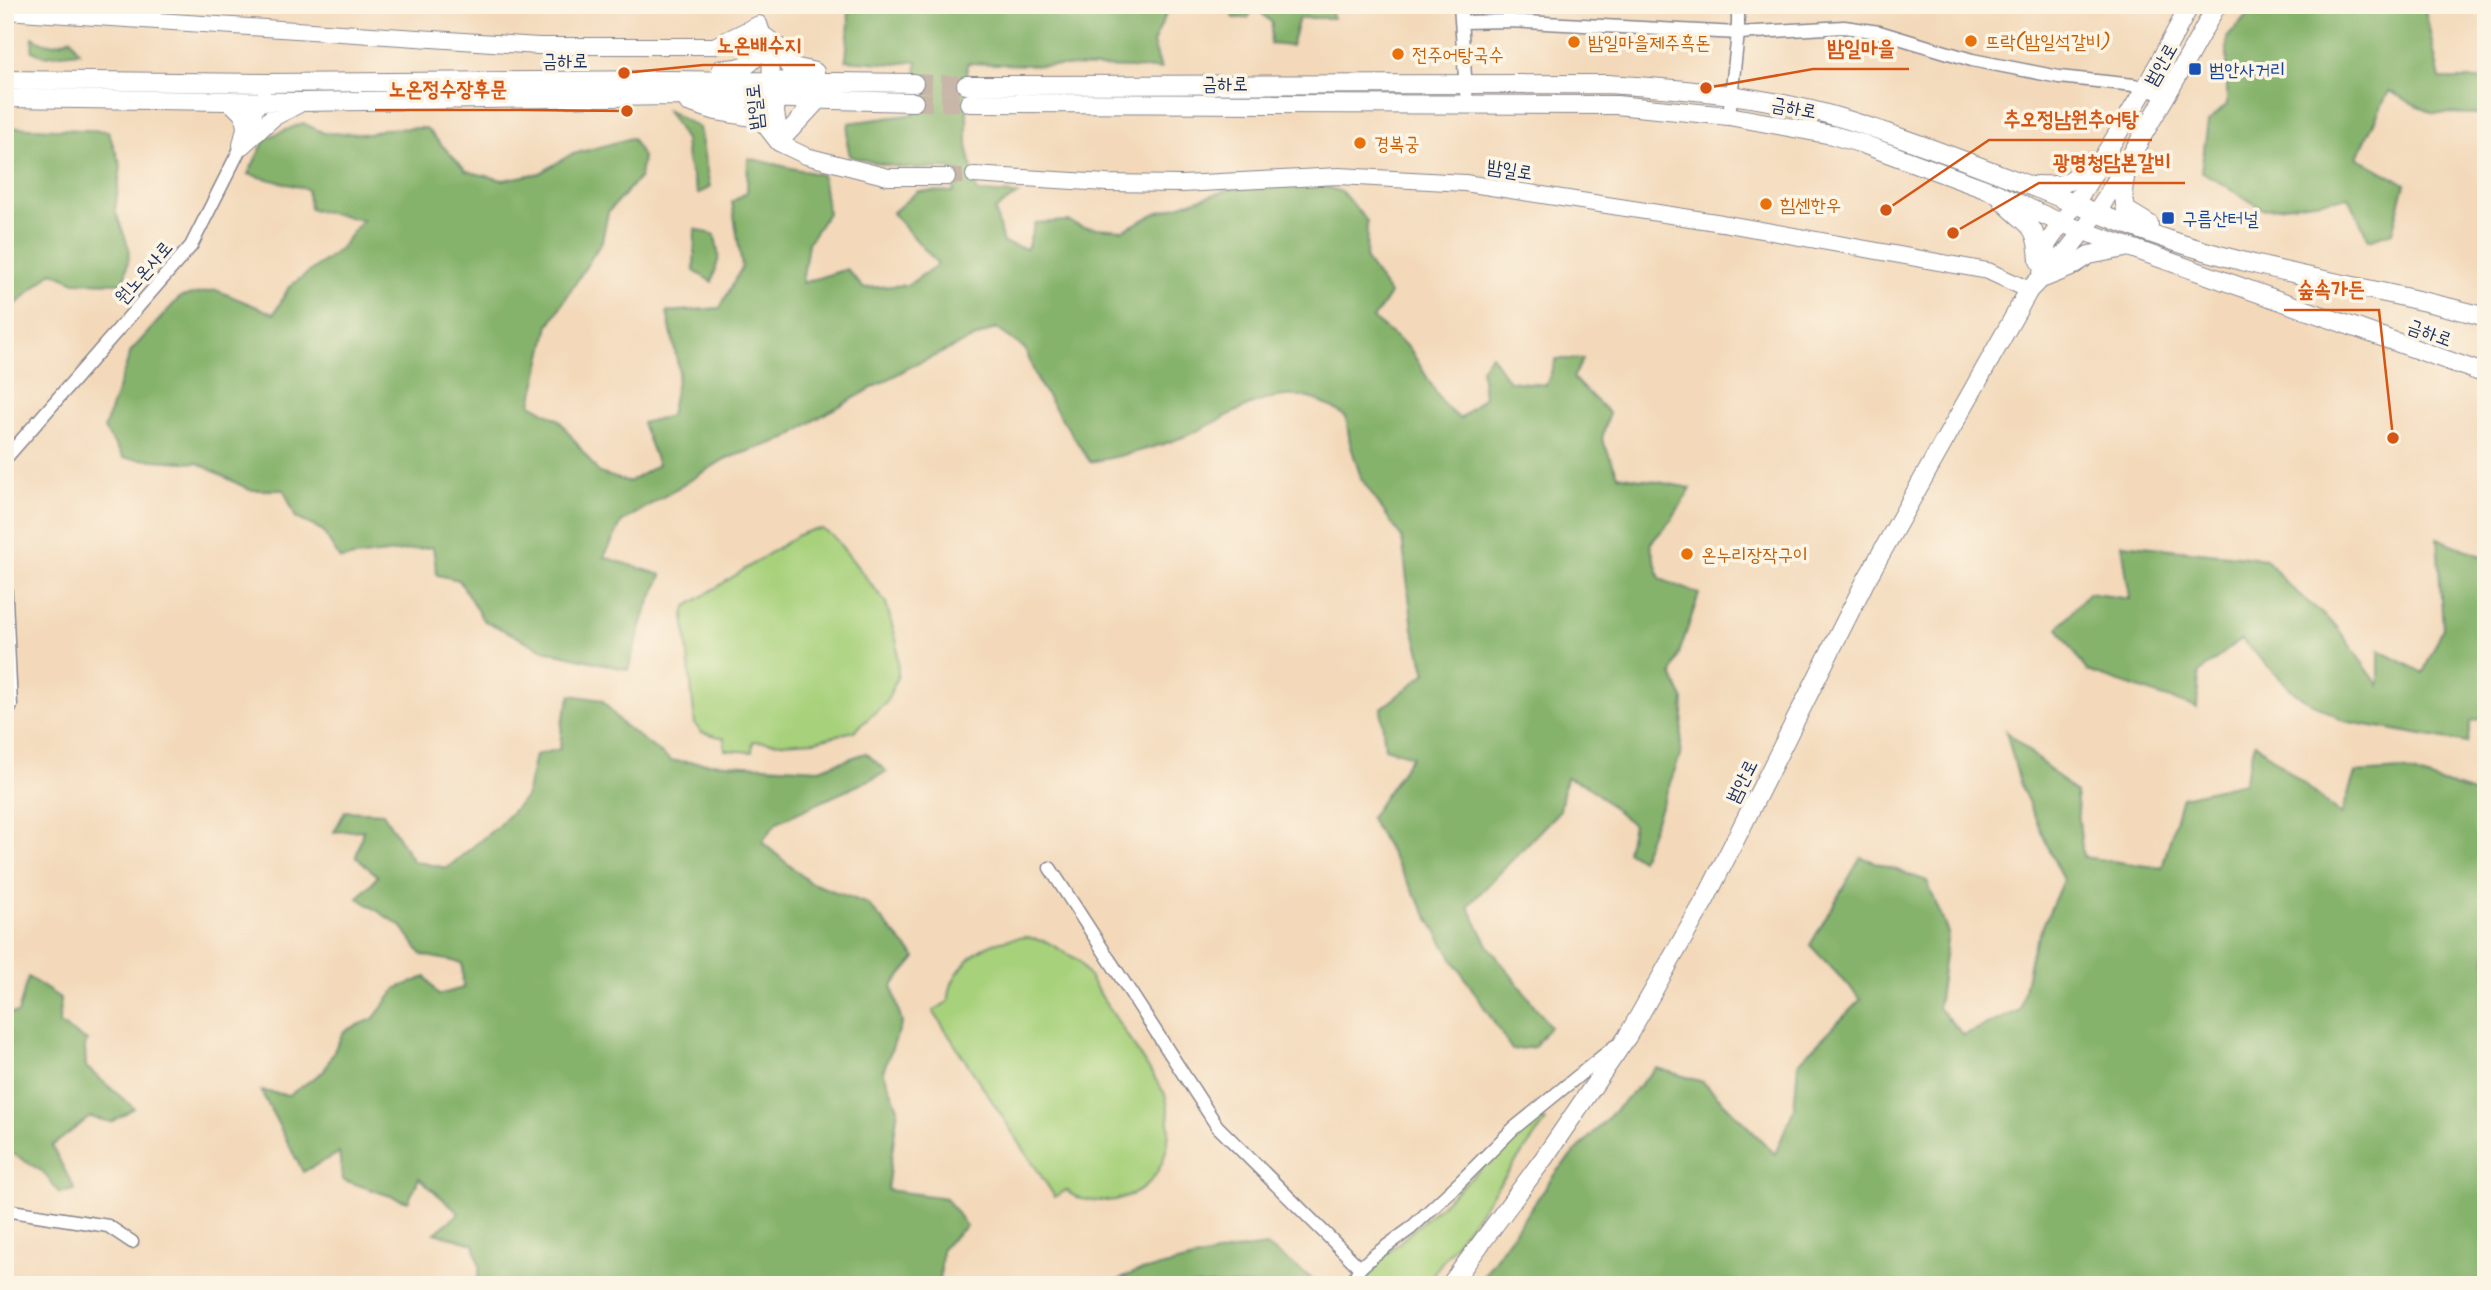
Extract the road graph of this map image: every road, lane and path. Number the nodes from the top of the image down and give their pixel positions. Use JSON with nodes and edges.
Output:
{"nodes":[{"id":1,"x":1460,"y":5,"type":"edge"},
{"id":2,"x":1508,"y":5,"type":"edge"},
{"id":3,"x":1738,"y":5,"type":"edge"},
{"id":4,"x":2190,"y":5,"type":"edge"},
{"id":5,"x":2217,"y":5,"type":"edge"},
{"id":6,"x":5,"y":11,"type":"edge"},
{"id":7,"x":1508,"y":21,"type":"junction"},
{"id":8,"x":1462,"y":22,"type":"junction"},
{"id":9,"x":1738,"y":33,"type":"junction"},
{"id":10,"x":765,"y":37,"type":"junction"},
{"id":11,"x":5,"y":80,"type":"edge"},
{"id":12,"x":864,"y":82,"type":"junction"},
{"id":13,"x":266,"y":83,"type":"junction"},
{"id":14,"x":914,"y":83,"type":"tunnel mouth"},
{"id":15,"x":1467,"y":85,"type":"junction"},
{"id":16,"x":669,"y":88,"type":"junction"},
{"id":17,"x":2146,"y":88,"type":"junction"},
{"id":18,"x":772,"y":90,"type":"junction"},
{"id":19,"x":1731,"y":96,"type":"junction"},
{"id":20,"x":2166,"y":96,"type":"junction"},
{"id":21,"x":5,"y":98,"type":"edge"},
{"id":22,"x":230,"y":101,"type":"junction"},
{"id":23,"x":817,"y":101,"type":"junction"},
{"id":24,"x":262,"y":102,"type":"junction"},
{"id":25,"x":302,"y":102,"type":"junction"},
{"id":26,"x":914,"y":102,"type":"tunnel mouth"},
{"id":27,"x":1467,"y":105,"type":"junction"},
{"id":28,"x":1730,"y":116,"type":"junction"},
{"id":29,"x":2113,"y":139,"type":"junction"},
{"id":30,"x":779,"y":142,"type":"junction"},
{"id":31,"x":242,"y":145,"type":"junction"},
{"id":32,"x":2128,"y":159,"type":"junction"},
{"id":33,"x":974,"y":175,"type":"tunnel mouth"},
{"id":34,"x":947,"y":177,"type":"tunnel mouth"},
{"id":35,"x":2029,"y":185,"type":"junction"},
{"id":36,"x":1996,"y":193,"type":"junction"},
{"id":37,"x":2074,"y":205,"type":"junction"},
{"id":38,"x":2097,"y":213,"type":"junction"},
{"id":39,"x":2061,"y":223,"type":"junction"},
{"id":40,"x":2081,"y":230,"type":"junction"},
{"id":41,"x":2160,"y":237,"type":"junction"},
{"id":42,"x":2133,"y":247,"type":"junction"},
{"id":43,"x":2035,"y":285,"type":"junction"},
{"id":44,"x":2486,"y":317,"type":"edge"},
{"id":45,"x":2486,"y":374,"type":"edge"},
{"id":46,"x":5,"y":459,"type":"edge"},
{"id":47,"x":5,"y":577,"type":"edge"},
{"id":48,"x":5,"y":717,"type":"edge"},
{"id":49,"x":1050,"y":868,"type":"dead end"},
{"id":50,"x":1627,"y":1037,"type":"junction"},
{"id":51,"x":5,"y":1210,"type":"edge"},
{"id":52,"x":132,"y":1242,"type":"dead end"},
{"id":53,"x":1360,"y":1268,"type":"junction"},
{"id":54,"x":1350,"y":1285,"type":"edge"},
{"id":55,"x":1450,"y":1285,"type":"edge"}],
"edges":[{"from":1,"to":8,"type":"street"},
{"from":2,"to":7,"type":"street"},
{"from":3,"to":9,"type":"street"},
{"from":4,"to":17,"type":"main road","name":"범안로"},
{"from":5,"to":20,"type":"main road","name":"범안로"},
{"from":6,"to":10,"type":"street"},
{"from":7,"to":8,"type":"street"},
{"from":7,"to":9,"type":"street"},
{"from":8,"to":15,"type":"street"},
{"from":9,"to":17,"type":"street"},
{"from":9,"to":19,"type":"street"},
{"from":10,"to":12,"type":"main road"},
{"from":10,"to":16,"type":"main road"},
{"from":10,"to":18,"type":"street","name":"밤일로"},
{"from":11,"to":13,"type":"main road","name":"금하로"},
{"from":12,"to":14,"type":"main road","name":"금하로"},
{"from":12,"to":18,"type":"main road","name":"금하로"},
{"from":13,"to":16,"type":"main road","name":"금하로"},
{"from":13,"to":24,"type":"street","name":"원노온사로"},
{"from":15,"to":19,"type":"main road","name":"금하로"},
{"from":15,"to":27,"type":"street"},
{"from":15,"to":27,"type":"main road","name":"금하로"},
{"from":16,"to":18,"type":"main road","name":"금하로"},
{"from":16,"to":25,"type":"main road","name":"금하로"},
{"from":16,"to":30,"type":"main road"},
{"from":17,"to":20,"type":"street"},
{"from":17,"to":29,"type":"main road","name":"범안로"},
{"from":18,"to":23,"type":"main road","name":"금하로"},
{"from":18,"to":30,"type":"street","name":"밤일로"},
{"from":19,"to":28,"type":"street"},
{"from":19,"to":35,"type":"main road","name":"금하로"},
{"from":20,"to":32,"type":"main road","name":"범안로"},
{"from":21,"to":22,"type":"main road","name":"금하로"},
{"from":22,"to":24,"type":"main road","name":"금하로"},
{"from":22,"to":31,"type":"main road"},
{"from":23,"to":26,"type":"main road","name":"금하로"},
{"from":23,"to":30,"type":"main road"},
{"from":24,"to":25,"type":"main road","name":"금하로"},
{"from":24,"to":31,"type":"street","name":"원노온사로"},
{"from":25,"to":31,"type":"main road"},
{"from":27,"to":28,"type":"main road","name":"금하로"},
{"from":28,"to":36,"type":"main road","name":"금하로"},
{"from":29,"to":35,"type":"main road"},
{"from":29,"to":37,"type":"main road","name":"범안로"},
{"from":30,"to":34,"type":"street","name":"밤일로"},
{"from":31,"to":46,"type":"street","name":"원노온사로"},
{"from":32,"to":38,"type":"main road","name":"범안로"},
{"from":32,"to":41,"type":"main road"},
{"from":33,"to":43,"type":"street","name":"밤일로"},
{"from":35,"to":37,"type":"main road","name":"금하로"},
{"from":36,"to":39,"type":"main road","name":"금하로"},
{"from":36,"to":43,"type":"main road"},
{"from":37,"to":38,"type":"main road","name":"금하로"},
{"from":37,"to":39,"type":"main road","name":"범안로"},
{"from":38,"to":40,"type":"main road","name":"범안로"},
{"from":38,"to":41,"type":"main road","name":"금하로"},
{"from":39,"to":40,"type":"main road","name":"금하로"},
{"from":39,"to":43,"type":"main road","name":"범안로"},
{"from":40,"to":42,"type":"main road","name":"금하로"},
{"from":40,"to":43,"type":"main road","name":"범안로"},
{"from":41,"to":44,"type":"main road","name":"금하로"},
{"from":42,"to":43,"type":"main road"},
{"from":42,"to":45,"type":"main road","name":"금하로"},
{"from":43,"to":50,"type":"main road","name":"범안로"},
{"from":47,"to":48,"type":"street"},
{"from":49,"to":53,"type":"street"},
{"from":50,"to":53,"type":"street"},
{"from":50,"to":55,"type":"main road","name":"범안로"},
{"from":51,"to":52,"type":"street"},
{"from":53,"to":54,"type":"street"}]}
